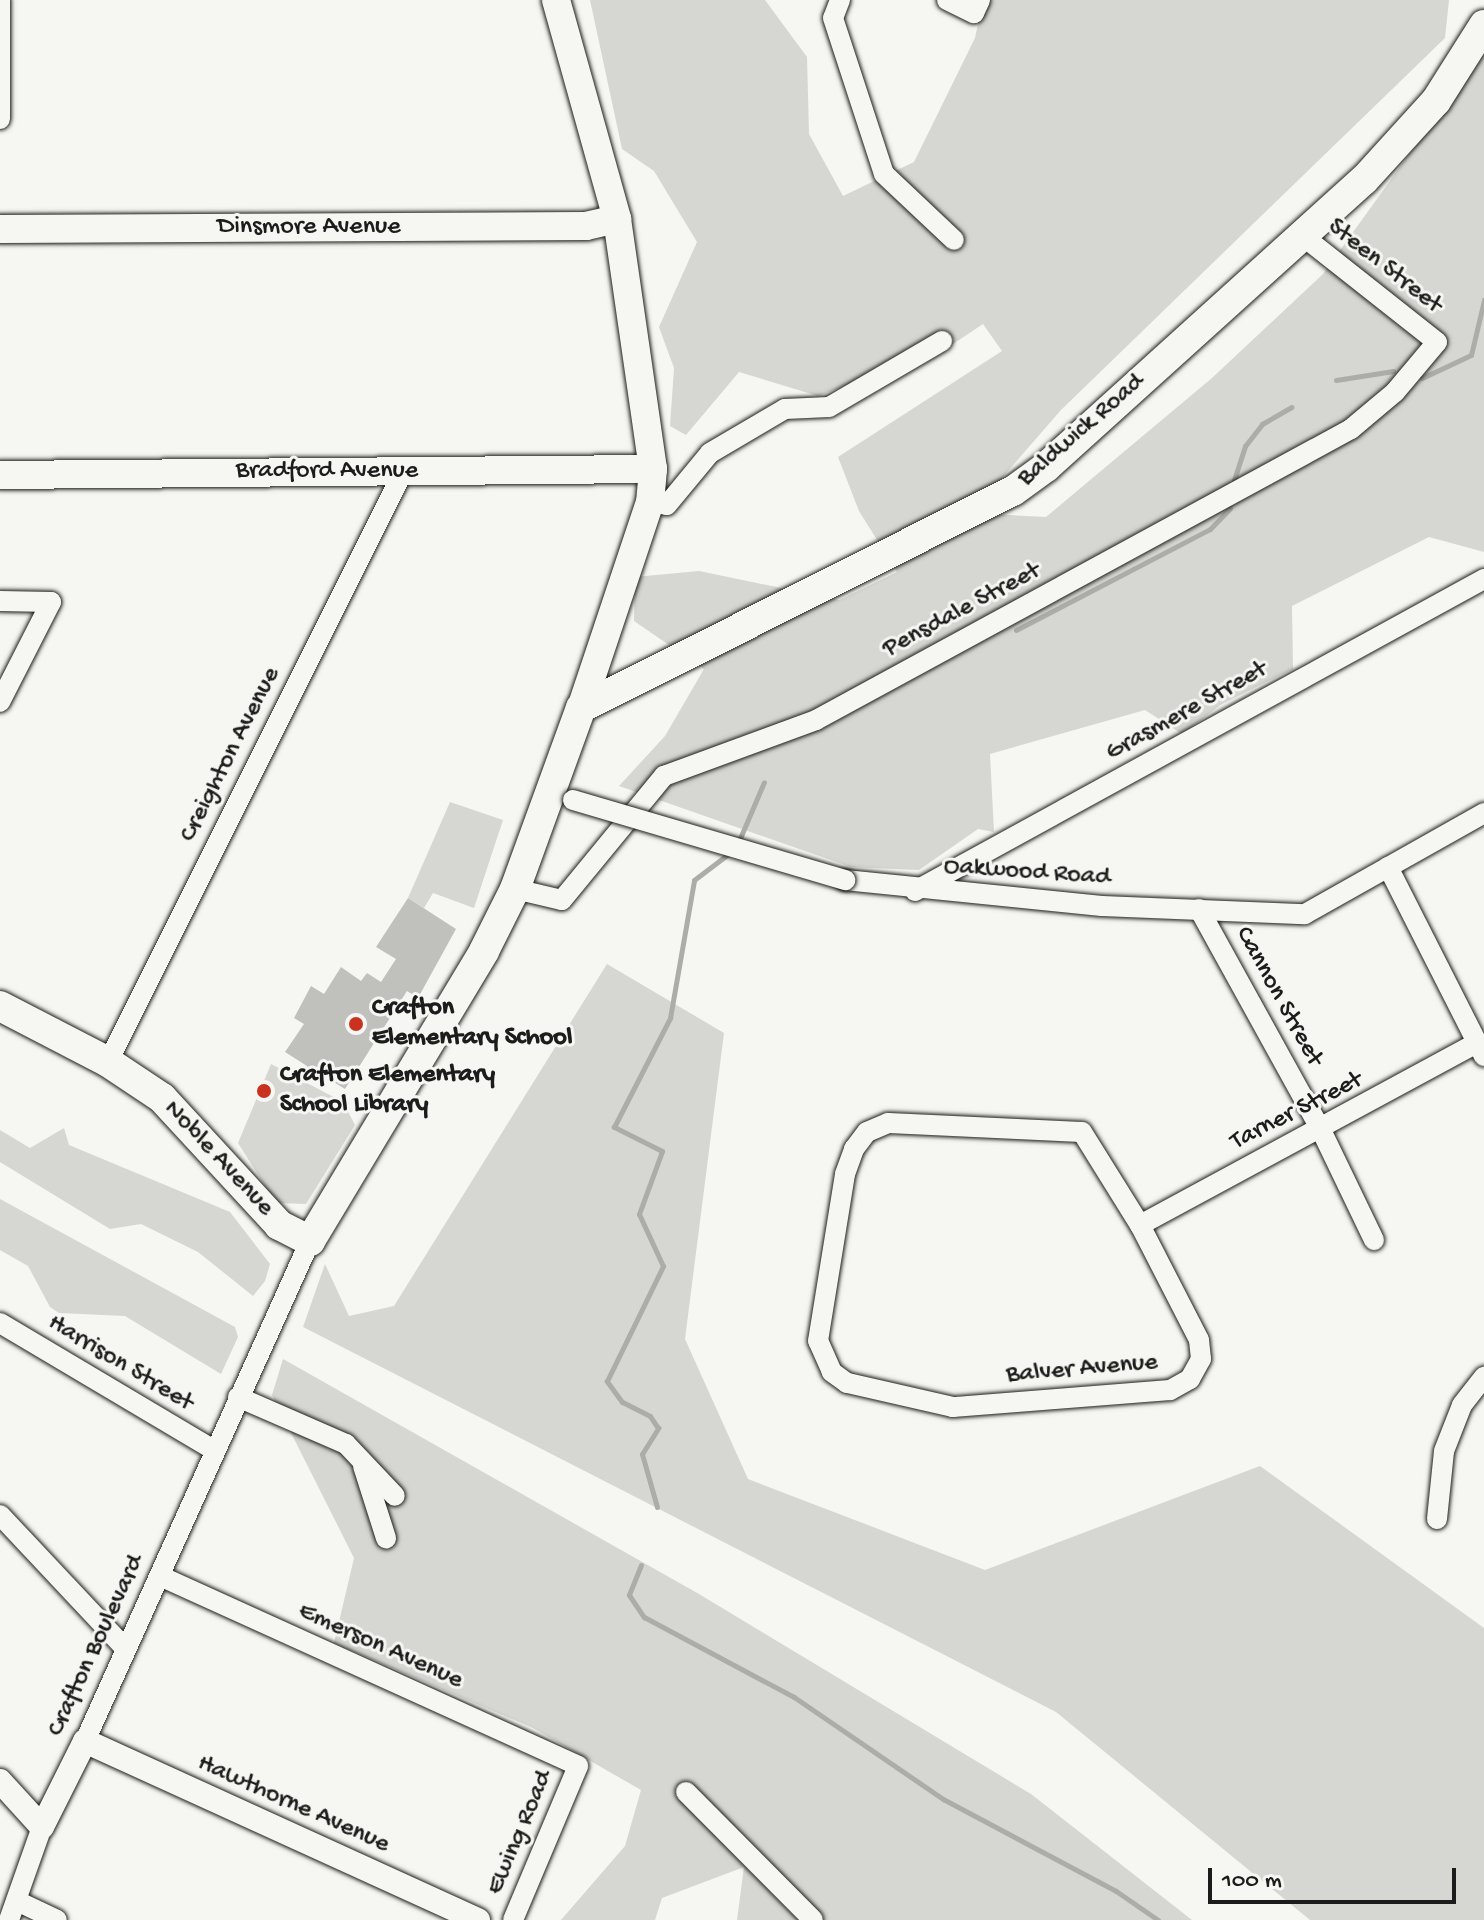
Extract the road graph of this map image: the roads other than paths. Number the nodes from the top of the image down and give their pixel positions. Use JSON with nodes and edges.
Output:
{"nodes":[{"id":1,"x":0,"y":0,"type":"edge"},
{"id":2,"x":556,"y":0,"type":"edge"},
{"id":3,"x":840,"y":0,"type":"edge"},
{"id":4,"x":947,"y":0,"type":"edge"},
{"id":5,"x":977,"y":7,"type":"edge"},
{"id":6,"x":1484,"y":25,"type":"edge"},
{"id":7,"x":0,"y":119,"type":"edge"},
{"id":8,"x":617,"y":219,"type":"junction"},
{"id":9,"x":0,"y":229,"type":"edge"},
{"id":10,"x":1299,"y":233,"type":"junction"},
{"id":11,"x":954,"y":240,"type":"dead end"},
{"id":12,"x":942,"y":341,"type":"dead end"},
{"id":13,"x":1437,"y":342,"type":"joint"},
{"id":14,"x":653,"y":469,"type":"junction"},
{"id":15,"x":403,"y":472,"type":"junction"},
{"id":16,"x":0,"y":475,"type":"edge"},
{"id":17,"x":650,"y":502,"type":"junction"},
{"id":18,"x":1484,"y":579,"type":"edge"},
{"id":19,"x":0,"y":601,"type":"edge"},
{"id":20,"x":0,"y":702,"type":"edge"},
{"id":21,"x":581,"y":708,"type":"junction"},
{"id":22,"x":563,"y":796,"type":"junction"},
{"id":23,"x":1484,"y":813,"type":"edge"},
{"id":24,"x":1388,"y":867,"type":"junction"},
{"id":25,"x":515,"y":889,"type":"junction"},
{"id":26,"x":915,"y":891,"type":"junction"},
{"id":27,"x":1199,"y":909,"type":"junction"},
{"id":28,"x":0,"y":1006,"type":"edge"},
{"id":29,"x":1480,"y":1049,"type":"edge"},
{"id":30,"x":108,"y":1062,"type":"junction"},
{"id":31,"x":1322,"y":1132,"type":"junction"},
{"id":32,"x":1140,"y":1225,"type":"junction"},
{"id":33,"x":1374,"y":1240,"type":"dead end"},
{"id":34,"x":310,"y":1241,"type":"junction"},
{"id":35,"x":0,"y":1323,"type":"edge"},
{"id":36,"x":1484,"y":1377,"type":"edge"},
{"id":37,"x":238,"y":1397,"type":"junction"},
{"id":38,"x":214,"y":1450,"type":"junction"},
{"id":39,"x":362,"y":1462,"type":"junction"},
{"id":40,"x":395,"y":1496,"type":"dead end"},
{"id":41,"x":0,"y":1515,"type":"edge"},
{"id":42,"x":1437,"y":1519,"type":"dead end"},
{"id":43,"x":386,"y":1538,"type":"dead end"},
{"id":44,"x":160,"y":1576,"type":"junction"},
{"id":45,"x":125,"y":1648,"type":"junction"},
{"id":46,"x":85,"y":1741,"type":"junction"},
{"id":47,"x":578,"y":1766,"type":"joint"},
{"id":48,"x":0,"y":1781,"type":"edge"},
{"id":49,"x":686,"y":1792,"type":"dead end"},
{"id":50,"x":42,"y":1827,"type":"junction"},
{"id":51,"x":13,"y":1911,"type":"edge"},
{"id":52,"x":57,"y":1920,"type":"edge"},
{"id":53,"x":478,"y":1920,"type":"edge"},
{"id":54,"x":513,"y":1920,"type":"edge"},
{"id":55,"x":813,"y":1920,"type":"edge"}],
"edges":[{"from":1,"to":7,"type":"street"},
{"from":2,"to":8,"type":"main road"},
{"from":3,"to":11,"type":"street"},
{"from":4,"to":5,"type":"street"},
{"from":6,"to":10,"type":"main road","name":"Baldwick Road"},
{"from":8,"to":9,"type":"main road","name":"Dinsmore Avenue"},
{"from":8,"to":14,"type":"main road"},
{"from":10,"to":13,"type":"street","name":"Steen Street"},
{"from":10,"to":21,"type":"main road","name":"Baldwick Road"},
{"from":12,"to":17,"type":"street"},
{"from":13,"to":25,"type":"street","name":"Pensdale Street"},
{"from":14,"to":15,"type":"main road","name":"Bradford Avenue"},
{"from":14,"to":17,"type":"main road"},
{"from":15,"to":16,"type":"main road","name":"Bradford Avenue"},
{"from":15,"to":30,"type":"street","name":"Creighton Avenue"},
{"from":17,"to":21,"type":"main road"},
{"from":18,"to":26,"type":"street","name":"Grasmere Street"},
{"from":19,"to":20,"type":"street"},
{"from":21,"to":22,"type":"main road"},
{"from":22,"to":25,"type":"main road"},
{"from":22,"to":26,"type":"street","name":"Oakwood Road","bridge":true},
{"from":23,"to":24,"type":"street","name":"Oakwood Road"},
{"from":24,"to":27,"type":"street","name":"Oakwood Road"},
{"from":24,"to":29,"type":"street"},
{"from":25,"to":34,"type":"main road"},
{"from":26,"to":27,"type":"street","name":"Oakwood Road"},
{"from":27,"to":31,"type":"street","name":"Cannon Street"},
{"from":28,"to":30,"type":"main road","name":"Noble Avenue"},
{"from":29,"to":31,"type":"street","name":"Tarner Street"},
{"from":30,"to":34,"type":"main road","name":"Noble Avenue"},
{"from":31,"to":32,"type":"street","name":"Tarner Street"},
{"from":31,"to":33,"type":"street","name":"Cannon Street"},
{"from":32,"to":32,"type":"street","name":"Balver Avenue"},
{"from":34,"to":37,"type":"street","name":"Crafton Boulevard"},
{"from":35,"to":38,"type":"street","name":"Harrison Street"},
{"from":36,"to":42,"type":"street"},
{"from":37,"to":38,"type":"street","name":"Crafton Boulevard"},
{"from":37,"to":39,"type":"street"},
{"from":38,"to":44,"type":"street","name":"Crafton Boulevard"},
{"from":39,"to":40,"type":"street"},
{"from":39,"to":43,"type":"street"},
{"from":41,"to":45,"type":"street"},
{"from":44,"to":45,"type":"street","name":"Crafton Boulevard"},
{"from":44,"to":47,"type":"street","name":"Emerson Avenue"},
{"from":45,"to":46,"type":"street","name":"Crafton Boulevard"},
{"from":46,"to":50,"type":"street","name":"Crafton Boulevard"},
{"from":46,"to":53,"type":"street","name":"Hawthorne Avenue"},
{"from":47,"to":54,"type":"street","name":"Ewing Road"},
{"from":48,"to":50,"type":"street"},
{"from":49,"to":55,"type":"street"},
{"from":50,"to":51,"type":"street","name":"Crafton Boulevard"},
{"from":51,"to":52,"type":"street"}]}
